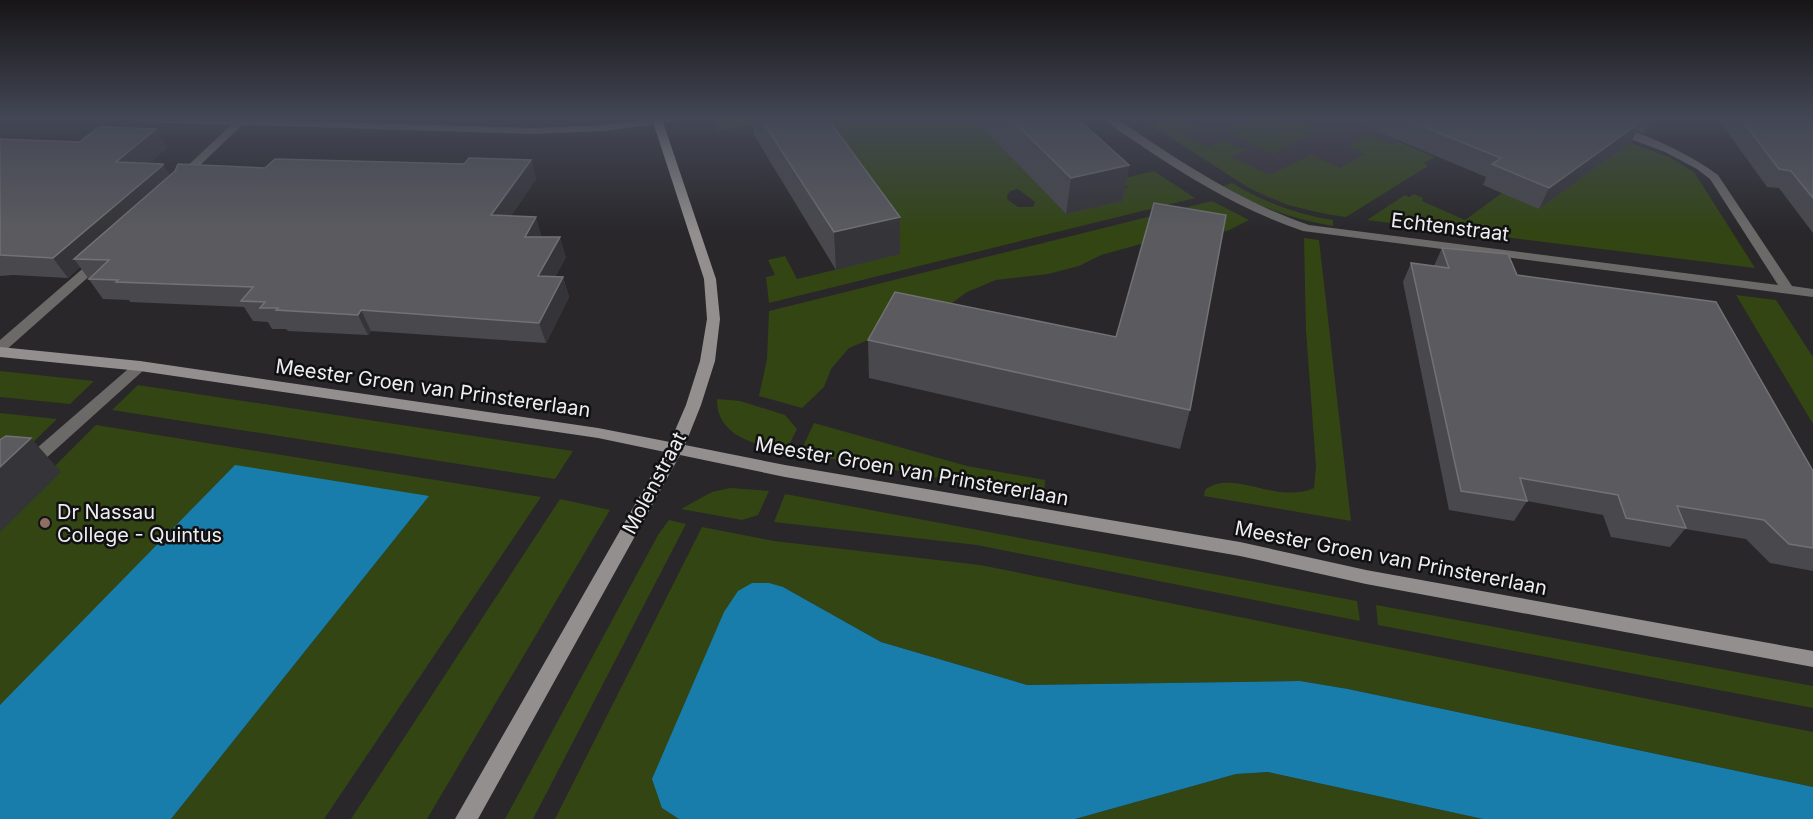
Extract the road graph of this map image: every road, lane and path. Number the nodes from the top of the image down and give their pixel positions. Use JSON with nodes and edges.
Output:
{"nodes":[{"id":1,"x":203,"y":157,"type":"edge"},
{"id":2,"x":669,"y":157,"type":"edge"},
{"id":3,"x":1169,"y":157,"type":"edge"},
{"id":4,"x":1686,"y":157,"type":"edge"},
{"id":5,"x":173,"y":195,"type":"edge"},
{"id":6,"x":105,"y":255,"type":"edge"},
{"id":7,"x":1788,"y":290,"type":"junction"},
{"id":8,"x":1813,"y":293,"type":"edge"},
{"id":9,"x":0,"y":350,"type":"edge"},
{"id":10,"x":140,"y":366,"type":"junction"},
{"id":11,"x":674,"y":450,"type":"junction"},
{"id":12,"x":24,"y":468,"type":"dead end"},
{"id":13,"x":1813,"y":659,"type":"edge"},
{"id":14,"x":466,"y":819,"type":"edge"}],
"edges":[{"from":1,"to":5,"type":"street"},
{"from":2,"to":11,"type":"street","name":"Molenstraat"},
{"from":3,"to":7,"type":"street","name":"Echtenstraat"},
{"from":4,"to":7,"type":"street"},
{"from":6,"to":9,"type":"street"},
{"from":7,"to":8,"type":"street","name":"Echtenstraat"},
{"from":9,"to":10,"type":"street","name":"Meester Groen van Prinstererlaan"},
{"from":10,"to":11,"type":"street","name":"Meester Groen van Prinstererlaan"},
{"from":10,"to":12,"type":"street"},
{"from":11,"to":13,"type":"street","name":"Meester Groen van Prinstererlaan"},
{"from":11,"to":14,"type":"street","name":"Molenstraat"}]}
